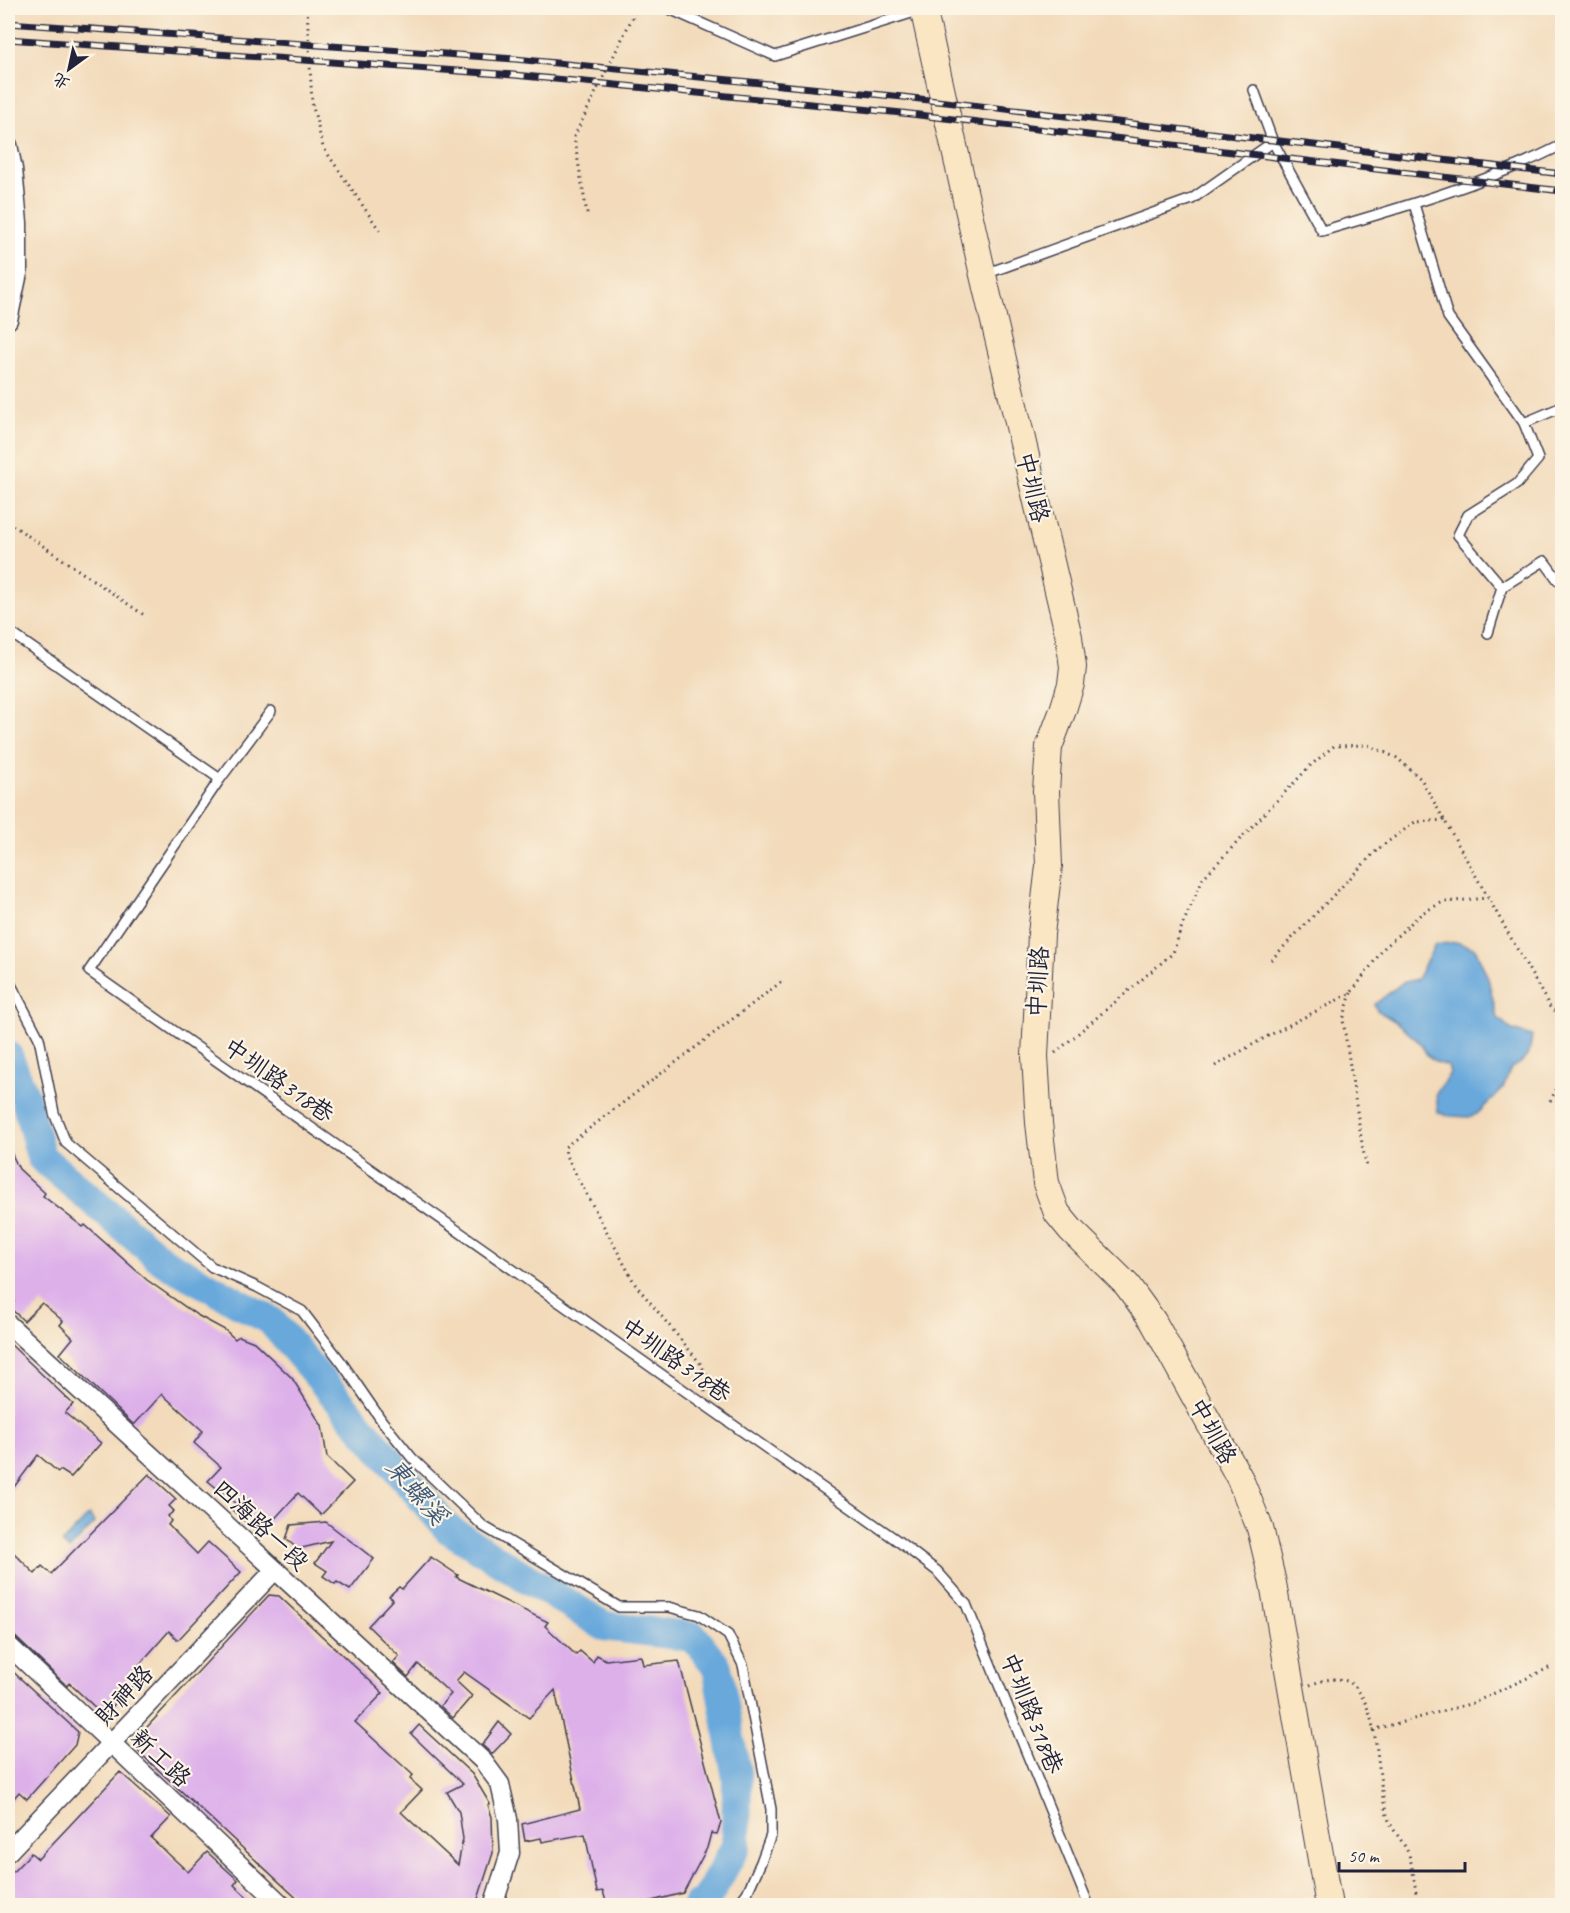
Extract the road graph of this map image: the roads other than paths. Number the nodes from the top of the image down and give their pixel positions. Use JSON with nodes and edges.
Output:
{"nodes":[{"id":1,"x":667,"y":8,"type":"edge"},
{"id":2,"x":923,"y":9,"type":"edge"},
{"id":3,"x":1254,"y":90,"type":"dead end"},
{"id":4,"x":1273,"y":142,"type":"junction"},
{"id":5,"x":8,"y":145,"type":"edge"},
{"id":6,"x":1563,"y":145,"type":"edge"},
{"id":7,"x":1414,"y":204,"type":"junction"},
{"id":8,"x":982,"y":275,"type":"junction"},
{"id":9,"x":8,"y":320,"type":"edge"},
{"id":10,"x":1563,"y":407,"type":"edge"},
{"id":11,"x":1524,"y":423,"type":"junction"},
{"id":12,"x":1557,"y":580,"type":"dead end"},
{"id":13,"x":1502,"y":587,"type":"junction"},
{"id":14,"x":8,"y":631,"type":"edge"},
{"id":15,"x":1488,"y":633,"type":"dead end"},
{"id":16,"x":271,"y":711,"type":"dead end"},
{"id":17,"x":220,"y":778,"type":"junction"},
{"id":18,"x":8,"y":979,"type":"edge"},
{"id":19,"x":8,"y":1324,"type":"edge"},
{"id":20,"x":274,"y":1571,"type":"junction"},
{"id":21,"x":8,"y":1645,"type":"edge"},
{"id":22,"x":111,"y":1744,"type":"junction"},
{"id":23,"x":8,"y":1852,"type":"edge"},
{"id":24,"x":283,"y":1905,"type":"edge"},
{"id":25,"x":493,"y":1905,"type":"edge"},
{"id":26,"x":737,"y":1905,"type":"edge"},
{"id":27,"x":1089,"y":1905,"type":"edge"},
{"id":28,"x":1329,"y":1905,"type":"edge"}],
"edges":[{"from":1,"to":2,"type":"lane"},
{"from":2,"to":8,"type":"street","name":"中圳路"},
{"from":3,"to":4,"type":"lane"},
{"from":4,"to":7,"type":"lane"},
{"from":4,"to":8,"type":"lane"},
{"from":5,"to":9,"type":"street"},
{"from":6,"to":7,"type":"lane"},
{"from":7,"to":11,"type":"lane"},
{"from":8,"to":28,"type":"street","name":"中圳路"},
{"from":10,"to":11,"type":"lane"},
{"from":11,"to":13,"type":"lane"},
{"from":12,"to":13,"type":"lane"},
{"from":13,"to":15,"type":"lane"},
{"from":14,"to":17,"type":"lane"},
{"from":16,"to":17,"type":"lane"},
{"from":17,"to":27,"type":"lane","name":"中圳路318巷"},
{"from":18,"to":26,"type":"lane"},
{"from":19,"to":20,"type":"street","name":"四海路一段"},
{"from":20,"to":22,"type":"street","name":"財神路"},
{"from":20,"to":25,"type":"street","name":"四海路一段"},
{"from":21,"to":22,"type":"street","name":"新工路"},
{"from":22,"to":23,"type":"street","name":"財神路"},
{"from":22,"to":24,"type":"street","name":"新工路"}]}
